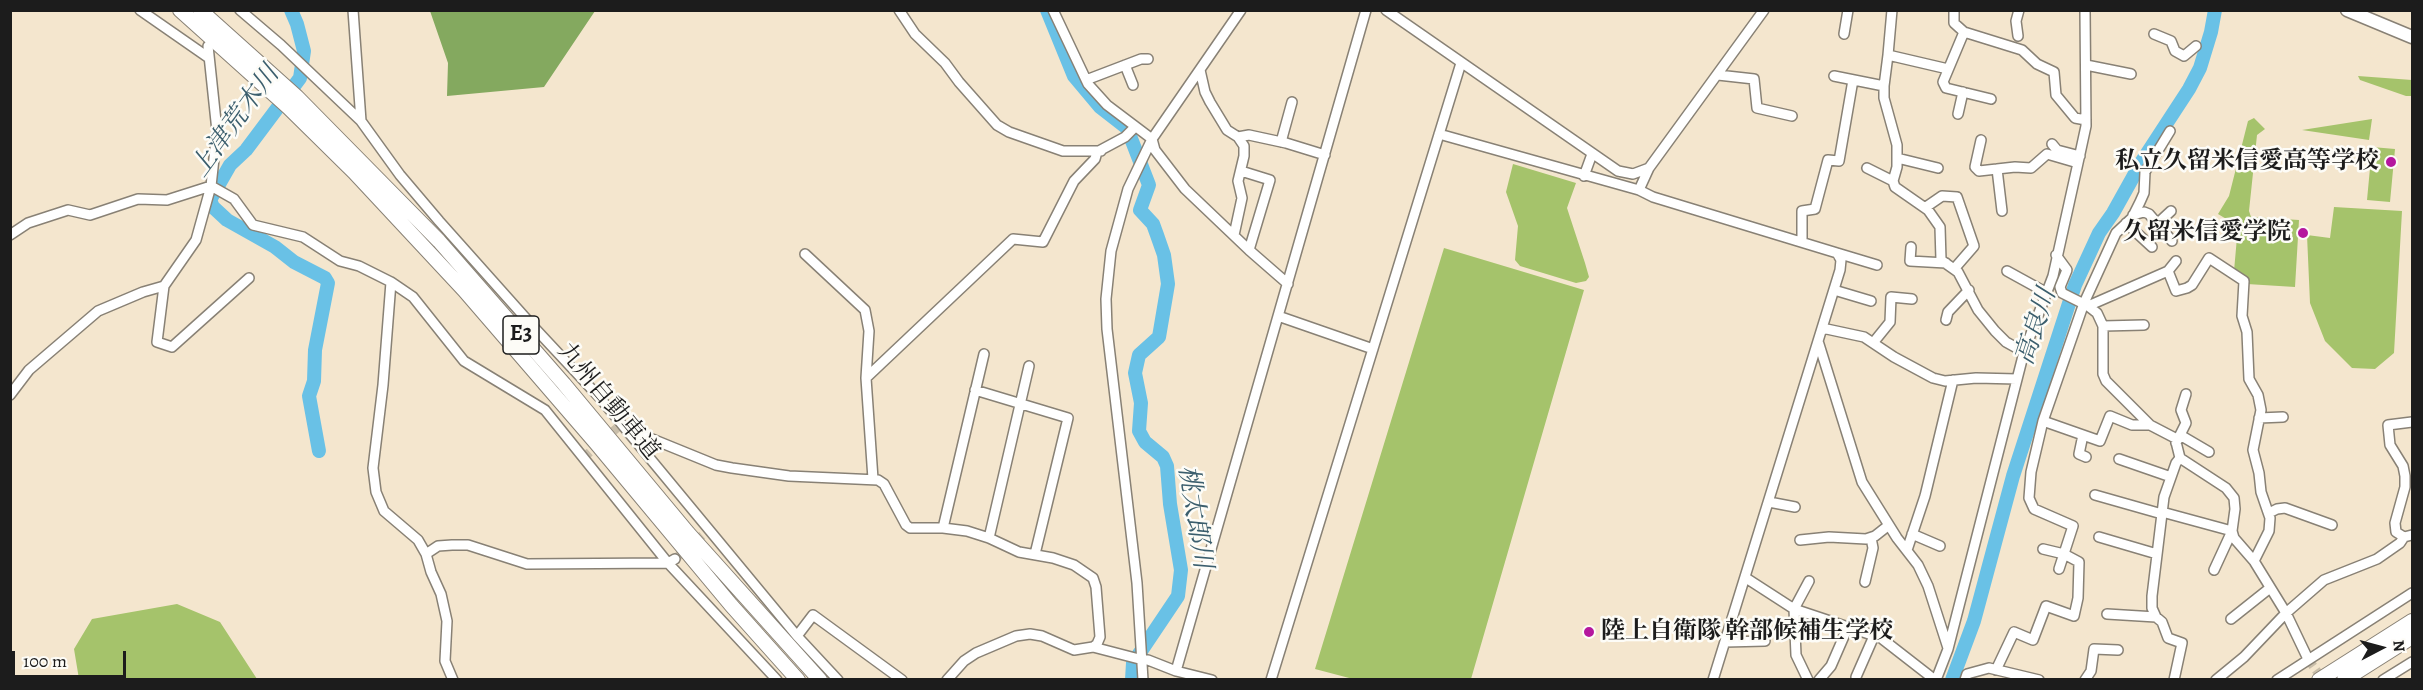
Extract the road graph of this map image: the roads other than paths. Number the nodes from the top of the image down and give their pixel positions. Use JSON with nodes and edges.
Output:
{"nodes":[{"id":1,"x":140,"y":10,"type":"edge"},
{"id":2,"x":180,"y":10,"type":"edge"},
{"id":3,"x":201,"y":10,"type":"edge"},
{"id":4,"x":240,"y":10,"type":"edge"},
{"id":5,"x":353,"y":10,"type":"edge"},
{"id":6,"x":899,"y":10,"type":"edge"},
{"id":7,"x":1053,"y":10,"type":"edge"},
{"id":8,"x":1241,"y":10,"type":"edge"},
{"id":9,"x":1366,"y":10,"type":"edge"},
{"id":10,"x":1386,"y":10,"type":"edge"},
{"id":11,"x":1764,"y":10,"type":"edge"},
{"id":12,"x":1848,"y":10,"type":"edge"},
{"id":13,"x":1892,"y":10,"type":"edge"},
{"id":14,"x":1954,"y":10,"type":"edge"},
{"id":15,"x":2019,"y":10,"type":"edge"},
{"id":16,"x":2085,"y":10,"type":"edge"},
{"id":17,"x":2347,"y":10,"type":"edge"},
{"id":18,"x":1964,"y":32,"type":"junction"},
{"id":19,"x":1844,"y":33,"type":"dead end"},
{"id":20,"x":2154,"y":34,"type":"dead end"},
{"id":21,"x":2018,"y":36,"type":"dead end"},
{"id":22,"x":2412,"y":37,"type":"edge"},
{"id":23,"x":2196,"y":45,"type":"dead end"},
{"id":24,"x":208,"y":46,"type":"dead end"},
{"id":25,"x":1888,"y":55,"type":"junction"},
{"id":26,"x":209,"y":58,"type":"junction"},
{"id":27,"x":1148,"y":59,"type":"dead end"},
{"id":28,"x":1461,"y":63,"type":"junction"},
{"id":29,"x":1125,"y":65,"type":"junction"},
{"id":30,"x":2086,"y":65,"type":"junction"},
{"id":31,"x":1948,"y":69,"type":"junction"},
{"id":32,"x":1200,"y":70,"type":"junction"},
{"id":33,"x":2132,"y":74,"type":"dead end"},
{"id":34,"x":1718,"y":75,"type":"junction"},
{"id":35,"x":1834,"y":76,"type":"dead end"},
{"id":36,"x":1086,"y":80,"type":"junction"},
{"id":37,"x":1853,"y":80,"type":"junction"},
{"id":38,"x":1133,"y":85,"type":"dead end"},
{"id":39,"x":1884,"y":86,"type":"junction"},
{"id":40,"x":1963,"y":92,"type":"junction"},
{"id":41,"x":1991,"y":99,"type":"dead end"},
{"id":42,"x":1292,"y":102,"type":"dead end"},
{"id":43,"x":1958,"y":114,"type":"dead end"},
{"id":44,"x":1792,"y":116,"type":"dead end"},
{"id":45,"x":2086,"y":120,"type":"junction"},
{"id":46,"x":361,"y":121,"type":"junction"},
{"id":47,"x":1134,"y":128,"type":"junction"},
{"id":48,"x":2170,"y":131,"type":"dead end"},
{"id":49,"x":1439,"y":134,"type":"junction"},
{"id":50,"x":1238,"y":137,"type":"junction"},
{"id":51,"x":1152,"y":140,"type":"junction"},
{"id":52,"x":1981,"y":140,"type":"dead end"},
{"id":53,"x":1281,"y":142,"type":"junction"},
{"id":54,"x":2052,"y":144,"type":"dead end"},
{"id":55,"x":1101,"y":151,"type":"junction"},
{"id":56,"x":1592,"y":154,"type":"junction"},
{"id":57,"x":1325,"y":155,"type":"junction"},
{"id":58,"x":1897,"y":158,"type":"junction"},
{"id":59,"x":2079,"y":160,"type":"junction"},
{"id":60,"x":1649,"y":168,"type":"junction"},
{"id":61,"x":1867,"y":168,"type":"dead end"},
{"id":62,"x":1938,"y":168,"type":"dead end"},
{"id":63,"x":1997,"y":169,"type":"junction"},
{"id":64,"x":1241,"y":171,"type":"junction"},
{"id":65,"x":1584,"y":176,"type":"junction"},
{"id":66,"x":1893,"y":181,"type":"junction"},
{"id":67,"x":211,"y":186,"type":"junction"},
{"id":68,"x":1639,"y":190,"type":"junction"},
{"id":69,"x":1926,"y":207,"type":"junction"},
{"id":70,"x":2002,"y":211,"type":"dead end"},
{"id":71,"x":2171,"y":211,"type":"dead end"},
{"id":72,"x":2130,"y":219,"type":"junction"},
{"id":73,"x":2157,"y":224,"type":"junction"},
{"id":74,"x":10,"y":235,"type":"edge"},
{"id":75,"x":1234,"y":235,"type":"junction"},
{"id":76,"x":2172,"y":241,"type":"dead end"},
{"id":77,"x":1802,"y":242,"type":"junction"},
{"id":78,"x":1911,"y":247,"type":"dead end"},
{"id":79,"x":2152,"y":248,"type":"dead end"},
{"id":80,"x":1249,"y":250,"type":"junction"},
{"id":81,"x":1837,"y":253,"type":"junction"},
{"id":82,"x":805,"y":254,"type":"dead end"},
{"id":83,"x":2056,"y":255,"type":"junction"},
{"id":84,"x":2176,"y":261,"type":"dead end"},
{"id":85,"x":1877,"y":264,"type":"dead end"},
{"id":86,"x":1950,"y":266,"type":"junction"},
{"id":87,"x":2007,"y":271,"type":"dead end"},
{"id":88,"x":2168,"y":271,"type":"junction"},
{"id":89,"x":249,"y":278,"type":"dead end"},
{"id":90,"x":391,"y":282,"type":"junction"},
{"id":91,"x":1288,"y":284,"type":"junction"},
{"id":92,"x":164,"y":286,"type":"junction"},
{"id":93,"x":1834,"y":290,"type":"junction"},
{"id":94,"x":1969,"y":290,"type":"junction"},
{"id":95,"x":2047,"y":293,"type":"junction"},
{"id":96,"x":1912,"y":299,"type":"dead end"},
{"id":97,"x":1871,"y":301,"type":"dead end"},
{"id":98,"x":2084,"y":304,"type":"junction"},
{"id":99,"x":1278,"y":316,"type":"junction"},
{"id":100,"x":1946,"y":320,"type":"dead end"},
{"id":101,"x":2144,"y":325,"type":"dead end"},
{"id":102,"x":2103,"y":326,"type":"junction"},
{"id":103,"x":1822,"y":328,"type":"junction"},
{"id":104,"x":1818,"y":341,"type":"junction"},
{"id":105,"x":1873,"y":343,"type":"junction"},
{"id":106,"x":1373,"y":349,"type":"junction"},
{"id":107,"x":2024,"y":352,"type":"junction"},
{"id":108,"x":984,"y":354,"type":"dead end"},
{"id":109,"x":1029,"y":366,"type":"dead end"},
{"id":110,"x":866,"y":378,"type":"junction"},
{"id":111,"x":2017,"y":379,"type":"junction"},
{"id":112,"x":1953,"y":380,"type":"junction"},
{"id":113,"x":975,"y":390,"type":"junction"},
{"id":114,"x":2186,"y":394,"type":"dead end"},
{"id":115,"x":10,"y":395,"type":"edge"},
{"id":116,"x":1020,"y":403,"type":"junction"},
{"id":117,"x":2283,"y":417,"type":"dead end"},
{"id":118,"x":2259,"y":418,"type":"junction"},
{"id":119,"x":2043,"y":421,"type":"junction"},
{"id":120,"x":2412,"y":422,"type":"edge"},
{"id":121,"x":2150,"y":425,"type":"junction"},
{"id":122,"x":623,"y":427,"type":"junction"},
{"id":123,"x":2083,"y":435,"type":"junction"},
{"id":124,"x":2178,"y":439,"type":"junction"},
{"id":125,"x":2209,"y":452,"type":"dead end"},
{"id":126,"x":2086,"y":457,"type":"dead end"},
{"id":127,"x":2180,"y":458,"type":"junction"},
{"id":128,"x":2119,"y":459,"type":"dead end"},
{"id":129,"x":2171,"y":477,"type":"junction"},
{"id":130,"x":873,"y":479,"type":"junction"},
{"id":131,"x":2095,"y":495,"type":"dead end"},
{"id":132,"x":1769,"y":502,"type":"junction"},
{"id":133,"x":1795,"y":507,"type":"dead end"},
{"id":134,"x":2162,"y":513,"type":"junction"},
{"id":135,"x":2269,"y":513,"type":"junction"},
{"id":136,"x":1889,"y":525,"type":"junction"},
{"id":137,"x":2332,"y":525,"type":"dead end"},
{"id":138,"x":943,"y":528,"type":"junction"},
{"id":139,"x":2232,"y":531,"type":"junction"},
{"id":140,"x":1912,"y":534,"type":"junction"},
{"id":141,"x":2408,"y":536,"type":"edge"},
{"id":142,"x":1871,"y":537,"type":"junction"},
{"id":143,"x":2099,"y":537,"type":"dead end"},
{"id":144,"x":989,"y":538,"type":"junction"},
{"id":145,"x":1800,"y":540,"type":"dead end"},
{"id":146,"x":1940,"y":546,"type":"dead end"},
{"id":147,"x":2043,"y":549,"type":"dead end"},
{"id":148,"x":1907,"y":550,"type":"junction"},
{"id":149,"x":426,"y":554,"type":"junction"},
{"id":150,"x":1035,"y":554,"type":"junction"},
{"id":151,"x":2064,"y":554,"type":"junction"},
{"id":152,"x":2157,"y":554,"type":"junction"},
{"id":153,"x":672,"y":561,"type":"junction"},
{"id":154,"x":2254,"y":561,"type":"junction"},
{"id":155,"x":2059,"y":570,"type":"dead end"},
{"id":156,"x":2214,"y":570,"type":"dead end"},
{"id":157,"x":1746,"y":578,"type":"junction"},
{"id":158,"x":1809,"y":581,"type":"dead end"},
{"id":159,"x":1865,"y":582,"type":"dead end"},
{"id":160,"x":2270,"y":588,"type":"junction"},
{"id":161,"x":2412,"y":593,"type":"edge"},
{"id":162,"x":1794,"y":609,"type":"junction"},
{"id":163,"x":2286,"y":613,"type":"junction"},
{"id":164,"x":2107,"y":614,"type":"dead end"},
{"id":165,"x":2156,"y":618,"type":"junction"},
{"id":166,"x":2231,"y":619,"type":"dead end"},
{"id":167,"x":2412,"y":621,"type":"edge"},
{"id":168,"x":1848,"y":627,"type":"junction"},
{"id":169,"x":797,"y":636,"type":"junction"},
{"id":170,"x":1874,"y":636,"type":"junction"},
{"id":171,"x":2412,"y":637,"type":"edge"},
{"id":172,"x":1766,"y":641,"type":"dead end"},
{"id":173,"x":1725,"y":642,"type":"junction"},
{"id":174,"x":1093,"y":647,"type":"junction"},
{"id":175,"x":1948,"y":649,"type":"junction"},
{"id":176,"x":2118,"y":650,"type":"dead end"},
{"id":177,"x":2307,"y":659,"type":"junction"},
{"id":178,"x":1143,"y":660,"type":"junction"},
{"id":179,"x":2412,"y":662,"type":"edge"},
{"id":180,"x":1996,"y":670,"type":"junction"},
{"id":181,"x":1176,"y":671,"type":"junction"},
{"id":182,"x":1856,"y":677,"type":"dead end"},
{"id":183,"x":1824,"y":678,"type":"edge"},
{"id":184,"x":2220,"y":678,"type":"edge"},
{"id":185,"x":453,"y":680,"type":"edge"},
{"id":186,"x":777,"y":680,"type":"edge"},
{"id":187,"x":798,"y":680,"type":"edge"},
{"id":188,"x":820,"y":680,"type":"edge"},
{"id":189,"x":838,"y":680,"type":"edge"},
{"id":190,"x":902,"y":680,"type":"edge"},
{"id":191,"x":947,"y":680,"type":"edge"},
{"id":192,"x":1143,"y":680,"type":"edge"},
{"id":193,"x":1212,"y":680,"type":"edge"},
{"id":194,"x":1271,"y":680,"type":"edge"},
{"id":195,"x":1713,"y":680,"type":"edge"},
{"id":196,"x":1808,"y":680,"type":"edge"},
{"id":197,"x":1936,"y":680,"type":"edge"},
{"id":198,"x":1965,"y":680,"type":"edge"},
{"id":199,"x":2039,"y":680,"type":"edge"},
{"id":200,"x":2085,"y":680,"type":"edge"},
{"id":201,"x":2174,"y":680,"type":"edge"},
{"id":202,"x":2277,"y":680,"type":"edge"},
{"id":203,"x":2319,"y":680,"type":"edge"},
{"id":204,"x":2344,"y":680,"type":"edge"},
{"id":205,"x":2383,"y":680,"type":"edge"}],
"edges":[{"from":1,"to":26,"type":"street"},
{"from":2,"to":187,"type":"highway","name":"九州自動車道","number":"E3"},
{"from":3,"to":188,"type":"highway","name":"九州自動車道","number":"E3"},
{"from":4,"to":46,"type":"street"},
{"from":5,"to":46,"type":"street"},
{"from":6,"to":55,"type":"street"},
{"from":7,"to":36,"type":"street"},
{"from":8,"to":32,"type":"street"},
{"from":9,"to":57,"type":"street"},
{"from":10,"to":28,"type":"street"},
{"from":11,"to":34,"type":"street"},
{"from":12,"to":19,"type":"street"},
{"from":13,"to":25,"type":"street"},
{"from":14,"to":18,"type":"street"},
{"from":15,"to":21,"type":"street"},
{"from":16,"to":30,"type":"street"},
{"from":17,"to":22,"type":"main road"},
{"from":18,"to":31,"type":"street"},
{"from":18,"to":45,"type":"street"},
{"from":20,"to":23,"type":"street"},
{"from":24,"to":26,"type":"street"},
{"from":25,"to":31,"type":"street"},
{"from":25,"to":39,"type":"street"},
{"from":26,"to":67,"type":"street"},
{"from":27,"to":29,"type":"street"},
{"from":28,"to":49,"type":"street"},
{"from":28,"to":56,"type":"street"},
{"from":29,"to":36,"type":"street"},
{"from":29,"to":38,"type":"street"},
{"from":30,"to":33,"type":"street"},
{"from":30,"to":45,"type":"street"},
{"from":31,"to":40,"type":"street"},
{"from":32,"to":50,"type":"street"},
{"from":32,"to":51,"type":"street"},
{"from":34,"to":44,"type":"street"},
{"from":34,"to":60,"type":"street"},
{"from":35,"to":37,"type":"street"},
{"from":36,"to":47,"type":"street"},
{"from":37,"to":39,"type":"street"},
{"from":37,"to":77,"type":"street"},
{"from":39,"to":58,"type":"street"},
{"from":40,"to":41,"type":"street"},
{"from":40,"to":43,"type":"street"},
{"from":42,"to":53,"type":"street"},
{"from":45,"to":59,"type":"street"},
{"from":46,"to":122,"type":"street"},
{"from":47,"to":51,"type":"street"},
{"from":47,"to":55,"type":"street"},
{"from":48,"to":72,"type":"street"},
{"from":49,"to":65,"type":"street"},
{"from":49,"to":106,"type":"street"},
{"from":50,"to":53,"type":"street"},
{"from":50,"to":64,"type":"street"},
{"from":51,"to":75,"type":"street"},
{"from":51,"to":178,"type":"street"},
{"from":52,"to":63,"type":"street"},
{"from":53,"to":57,"type":"street"},
{"from":54,"to":59,"type":"street"},
{"from":55,"to":110,"type":"street"},
{"from":56,"to":60,"type":"street"},
{"from":56,"to":65,"type":"street"},
{"from":57,"to":91,"type":"street"},
{"from":58,"to":62,"type":"street"},
{"from":58,"to":66,"type":"street"},
{"from":59,"to":63,"type":"street"},
{"from":59,"to":83,"type":"street"},
{"from":60,"to":68,"type":"street"},
{"from":61,"to":66,"type":"street"},
{"from":63,"to":70,"type":"street"},
{"from":64,"to":75,"type":"street"},
{"from":64,"to":80,"type":"street"},
{"from":65,"to":68,"type":"street"},
{"from":66,"to":69,"type":"street"},
{"from":67,"to":74,"type":"street"},
{"from":67,"to":90,"type":"street"},
{"from":67,"to":92,"type":"street"},
{"from":68,"to":77,"type":"street"},
{"from":69,"to":86,"type":"street"},
{"from":69,"to":86,"type":"street"},
{"from":71,"to":73,"type":"street"},
{"from":72,"to":73,"type":"street"},
{"from":72,"to":79,"type":"street"},
{"from":72,"to":98,"type":"street"},
{"from":73,"to":76,"type":"street"},
{"from":75,"to":80,"type":"street"},
{"from":77,"to":81,"type":"street"},
{"from":78,"to":86,"type":"street"},
{"from":80,"to":91,"type":"street"},
{"from":81,"to":85,"type":"street"},
{"from":81,"to":93,"type":"street"},
{"from":82,"to":110,"type":"street"},
{"from":83,"to":95,"type":"street"},
{"from":83,"to":98,"type":"street"},
{"from":84,"to":88,"type":"street"},
{"from":86,"to":94,"type":"street"},
{"from":87,"to":95,"type":"street"},
{"from":88,"to":98,"type":"street"},
{"from":88,"to":118,"type":"street"},
{"from":89,"to":92,"type":"street"},
{"from":90,"to":149,"type":"street"},
{"from":90,"to":153,"type":"street"},
{"from":91,"to":99,"type":"street"},
{"from":92,"to":115,"type":"street"},
{"from":93,"to":97,"type":"street"},
{"from":93,"to":103,"type":"street"},
{"from":94,"to":100,"type":"street"},
{"from":94,"to":107,"type":"street"},
{"from":95,"to":107,"type":"street"},
{"from":96,"to":105,"type":"street"},
{"from":98,"to":102,"type":"street"},
{"from":98,"to":119,"type":"street"},
{"from":99,"to":106,"type":"street"},
{"from":99,"to":181,"type":"street"},
{"from":101,"to":102,"type":"street"},
{"from":102,"to":121,"type":"street"},
{"from":103,"to":104,"type":"street"},
{"from":103,"to":105,"type":"street"},
{"from":104,"to":132,"type":"street"},
{"from":104,"to":136,"type":"street"},
{"from":105,"to":112,"type":"street"},
{"from":106,"to":194,"type":"street"},
{"from":107,"to":111,"type":"street"},
{"from":108,"to":113,"type":"street"},
{"from":109,"to":116,"type":"street"},
{"from":110,"to":130,"type":"street"},
{"from":111,"to":112,"type":"street"},
{"from":111,"to":175,"type":"street"},
{"from":112,"to":140,"type":"street"},
{"from":113,"to":116,"type":"street"},
{"from":113,"to":138,"type":"street"},
{"from":114,"to":124,"type":"street"},
{"from":116,"to":144,"type":"street"},
{"from":116,"to":150,"type":"street"},
{"from":117,"to":118,"type":"street"},
{"from":118,"to":135,"type":"street"},
{"from":119,"to":123,"type":"street"},
{"from":119,"to":151,"type":"street"},
{"from":120,"to":141,"type":"street"},
{"from":121,"to":123,"type":"street"},
{"from":121,"to":124,"type":"street"},
{"from":122,"to":130,"type":"street"},
{"from":122,"to":169,"type":"street"},
{"from":123,"to":126,"type":"street"},
{"from":124,"to":125,"type":"street"},
{"from":124,"to":127,"type":"street"},
{"from":127,"to":129,"type":"street"},
{"from":127,"to":139,"type":"street"},
{"from":128,"to":129,"type":"street"},
{"from":129,"to":134,"type":"street"},
{"from":130,"to":138,"type":"street"},
{"from":131,"to":134,"type":"street"},
{"from":132,"to":133,"type":"street"},
{"from":132,"to":157,"type":"street"},
{"from":134,"to":139,"type":"street"},
{"from":134,"to":152,"type":"street"},
{"from":135,"to":137,"type":"street"},
{"from":135,"to":154,"type":"street"},
{"from":136,"to":142,"type":"street"},
{"from":136,"to":148,"type":"street"},
{"from":138,"to":144,"type":"street"},
{"from":139,"to":154,"type":"street"},
{"from":139,"to":156,"type":"street"},
{"from":140,"to":146,"type":"street"},
{"from":140,"to":148,"type":"street"},
{"from":141,"to":163,"type":"street"},
{"from":142,"to":145,"type":"street"},
{"from":142,"to":159,"type":"street"},
{"from":143,"to":152,"type":"street"},
{"from":144,"to":150,"type":"street"},
{"from":147,"to":151,"type":"street"},
{"from":148,"to":175,"type":"street"},
{"from":149,"to":153,"type":"street"},
{"from":149,"to":185,"type":"street"},
{"from":150,"to":174,"type":"street"},
{"from":151,"to":155,"type":"street"},
{"from":151,"to":180,"type":"street"},
{"from":152,"to":165,"type":"street"},
{"from":153,"to":186,"type":"street"},
{"from":154,"to":160,"type":"street"},
{"from":157,"to":162,"type":"street"},
{"from":157,"to":173,"type":"street"},
{"from":158,"to":162,"type":"street"},
{"from":160,"to":163,"type":"street"},
{"from":160,"to":166,"type":"street"},
{"from":161,"to":177,"type":"street"},
{"from":162,"to":168,"type":"street"},
{"from":162,"to":196,"type":"street"},
{"from":163,"to":177,"type":"street"},
{"from":163,"to":184,"type":"street"},
{"from":164,"to":165,"type":"street"},
{"from":165,"to":201,"type":"street"},
{"from":167,"to":203,"type":"highway"},
{"from":168,"to":170,"type":"street"},
{"from":168,"to":183,"type":"street"},
{"from":169,"to":189,"type":"street"},
{"from":169,"to":190,"type":"street"},
{"from":170,"to":182,"type":"street"},
{"from":170,"to":197,"type":"street"},
{"from":171,"to":204,"type":"highway"},
{"from":172,"to":173,"type":"street"},
{"from":173,"to":195,"type":"street"},
{"from":174,"to":178,"type":"street"},
{"from":174,"to":191,"type":"street"},
{"from":175,"to":197,"type":"street"},
{"from":176,"to":200,"type":"street"},
{"from":177,"to":202,"type":"street"},
{"from":178,"to":181,"type":"street"},
{"from":178,"to":192,"type":"street"},
{"from":179,"to":205,"type":"street"},
{"from":180,"to":198,"type":"street"},
{"from":180,"to":199,"type":"street"},
{"from":181,"to":193,"type":"street"}]}
